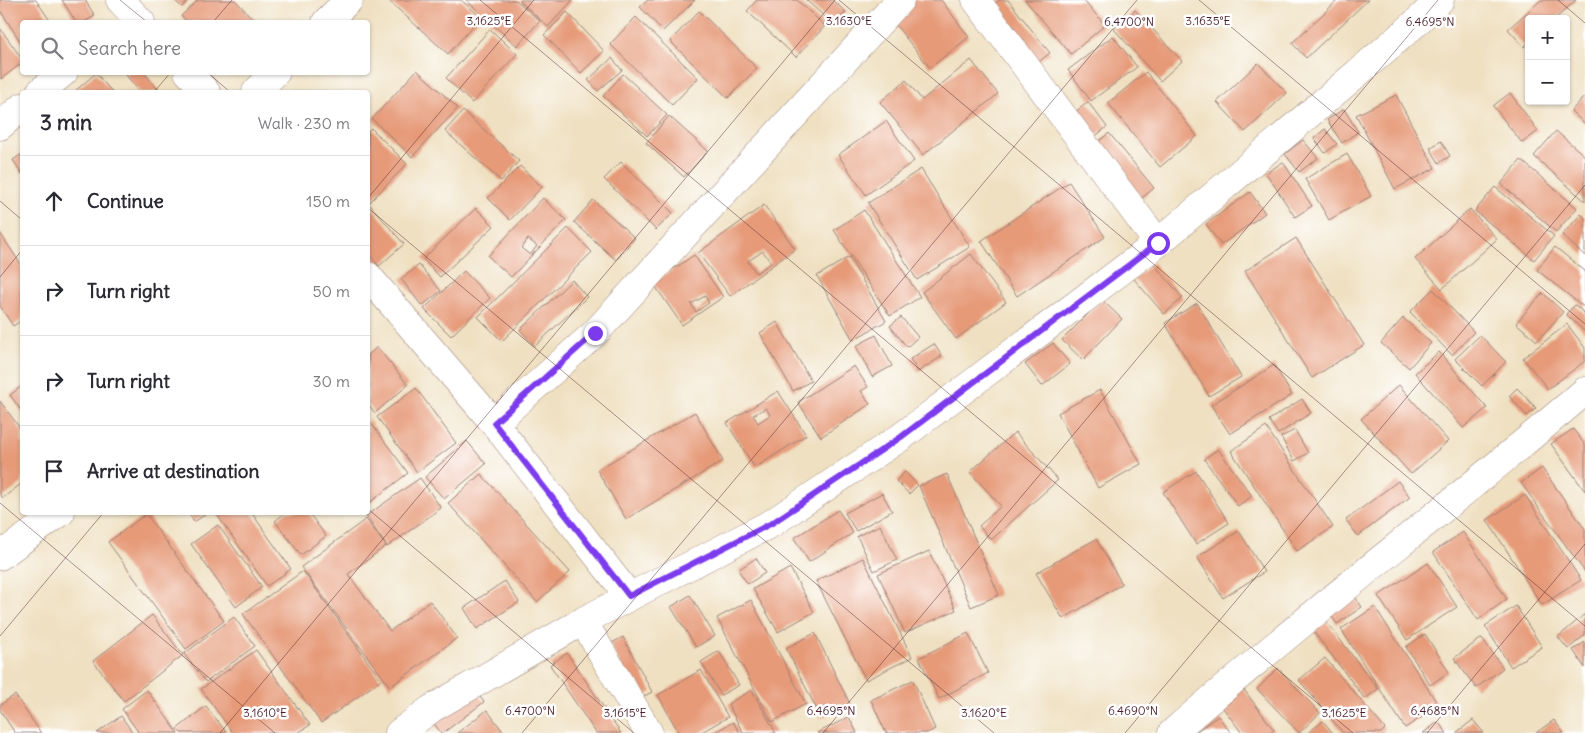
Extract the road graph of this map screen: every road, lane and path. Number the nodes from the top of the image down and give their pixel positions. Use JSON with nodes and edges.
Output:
{"nodes":[{"id":1,"x":349,"y":0,"type":"edge"},
{"id":2,"x":900,"y":0,"type":"edge"},
{"id":3,"x":976,"y":0,"type":"edge"},
{"id":4,"x":1427,"y":4,"type":"edge"},
{"id":5,"x":328,"y":20,"type":"edge"},
{"id":6,"x":60,"y":75,"type":"edge"},
{"id":7,"x":191,"y":75,"type":"edge"},
{"id":8,"x":273,"y":75,"type":"edge"},
{"id":9,"x":42,"y":90,"type":"edge"},
{"id":10,"x":204,"y":90,"type":"edge"},
{"id":11,"x":258,"y":90,"type":"edge"},
{"id":12,"x":20,"y":109,"type":"edge"},
{"id":13,"x":0,"y":126,"type":"edge"},
{"id":14,"x":1158,"y":243,"type":"junction"},
{"id":15,"x":371,"y":288,"type":"edge"},
{"id":16,"x":1585,"y":390,"type":"edge"},
{"id":17,"x":494,"y":423,"type":"junction"},
{"id":18,"x":57,"y":515,"type":"edge"},
{"id":19,"x":0,"y":556,"type":"edge"},
{"id":20,"x":629,"y":596,"type":"junction"},
{"id":21,"x":583,"y":621,"type":"junction"},
{"id":22,"x":398,"y":733,"type":"edge"},
{"id":23,"x":649,"y":733,"type":"edge"},
{"id":24,"x":1172,"y":733,"type":"edge"}],
"edges":[{"from":1,"to":5,"type":"street"},
{"from":2,"to":17,"type":"street"},
{"from":3,"to":14,"type":"street"},
{"from":4,"to":14,"type":"street"},
{"from":6,"to":9,"type":"street"},
{"from":7,"to":10,"type":"street"},
{"from":8,"to":11,"type":"street"},
{"from":12,"to":13,"type":"street"},
{"from":14,"to":20,"type":"street"},
{"from":15,"to":17,"type":"street"},
{"from":16,"to":24,"type":"street"},
{"from":17,"to":20,"type":"street"},
{"from":18,"to":19,"type":"street"},
{"from":20,"to":21,"type":"street"},
{"from":21,"to":22,"type":"street"},
{"from":21,"to":23,"type":"street"}]}
